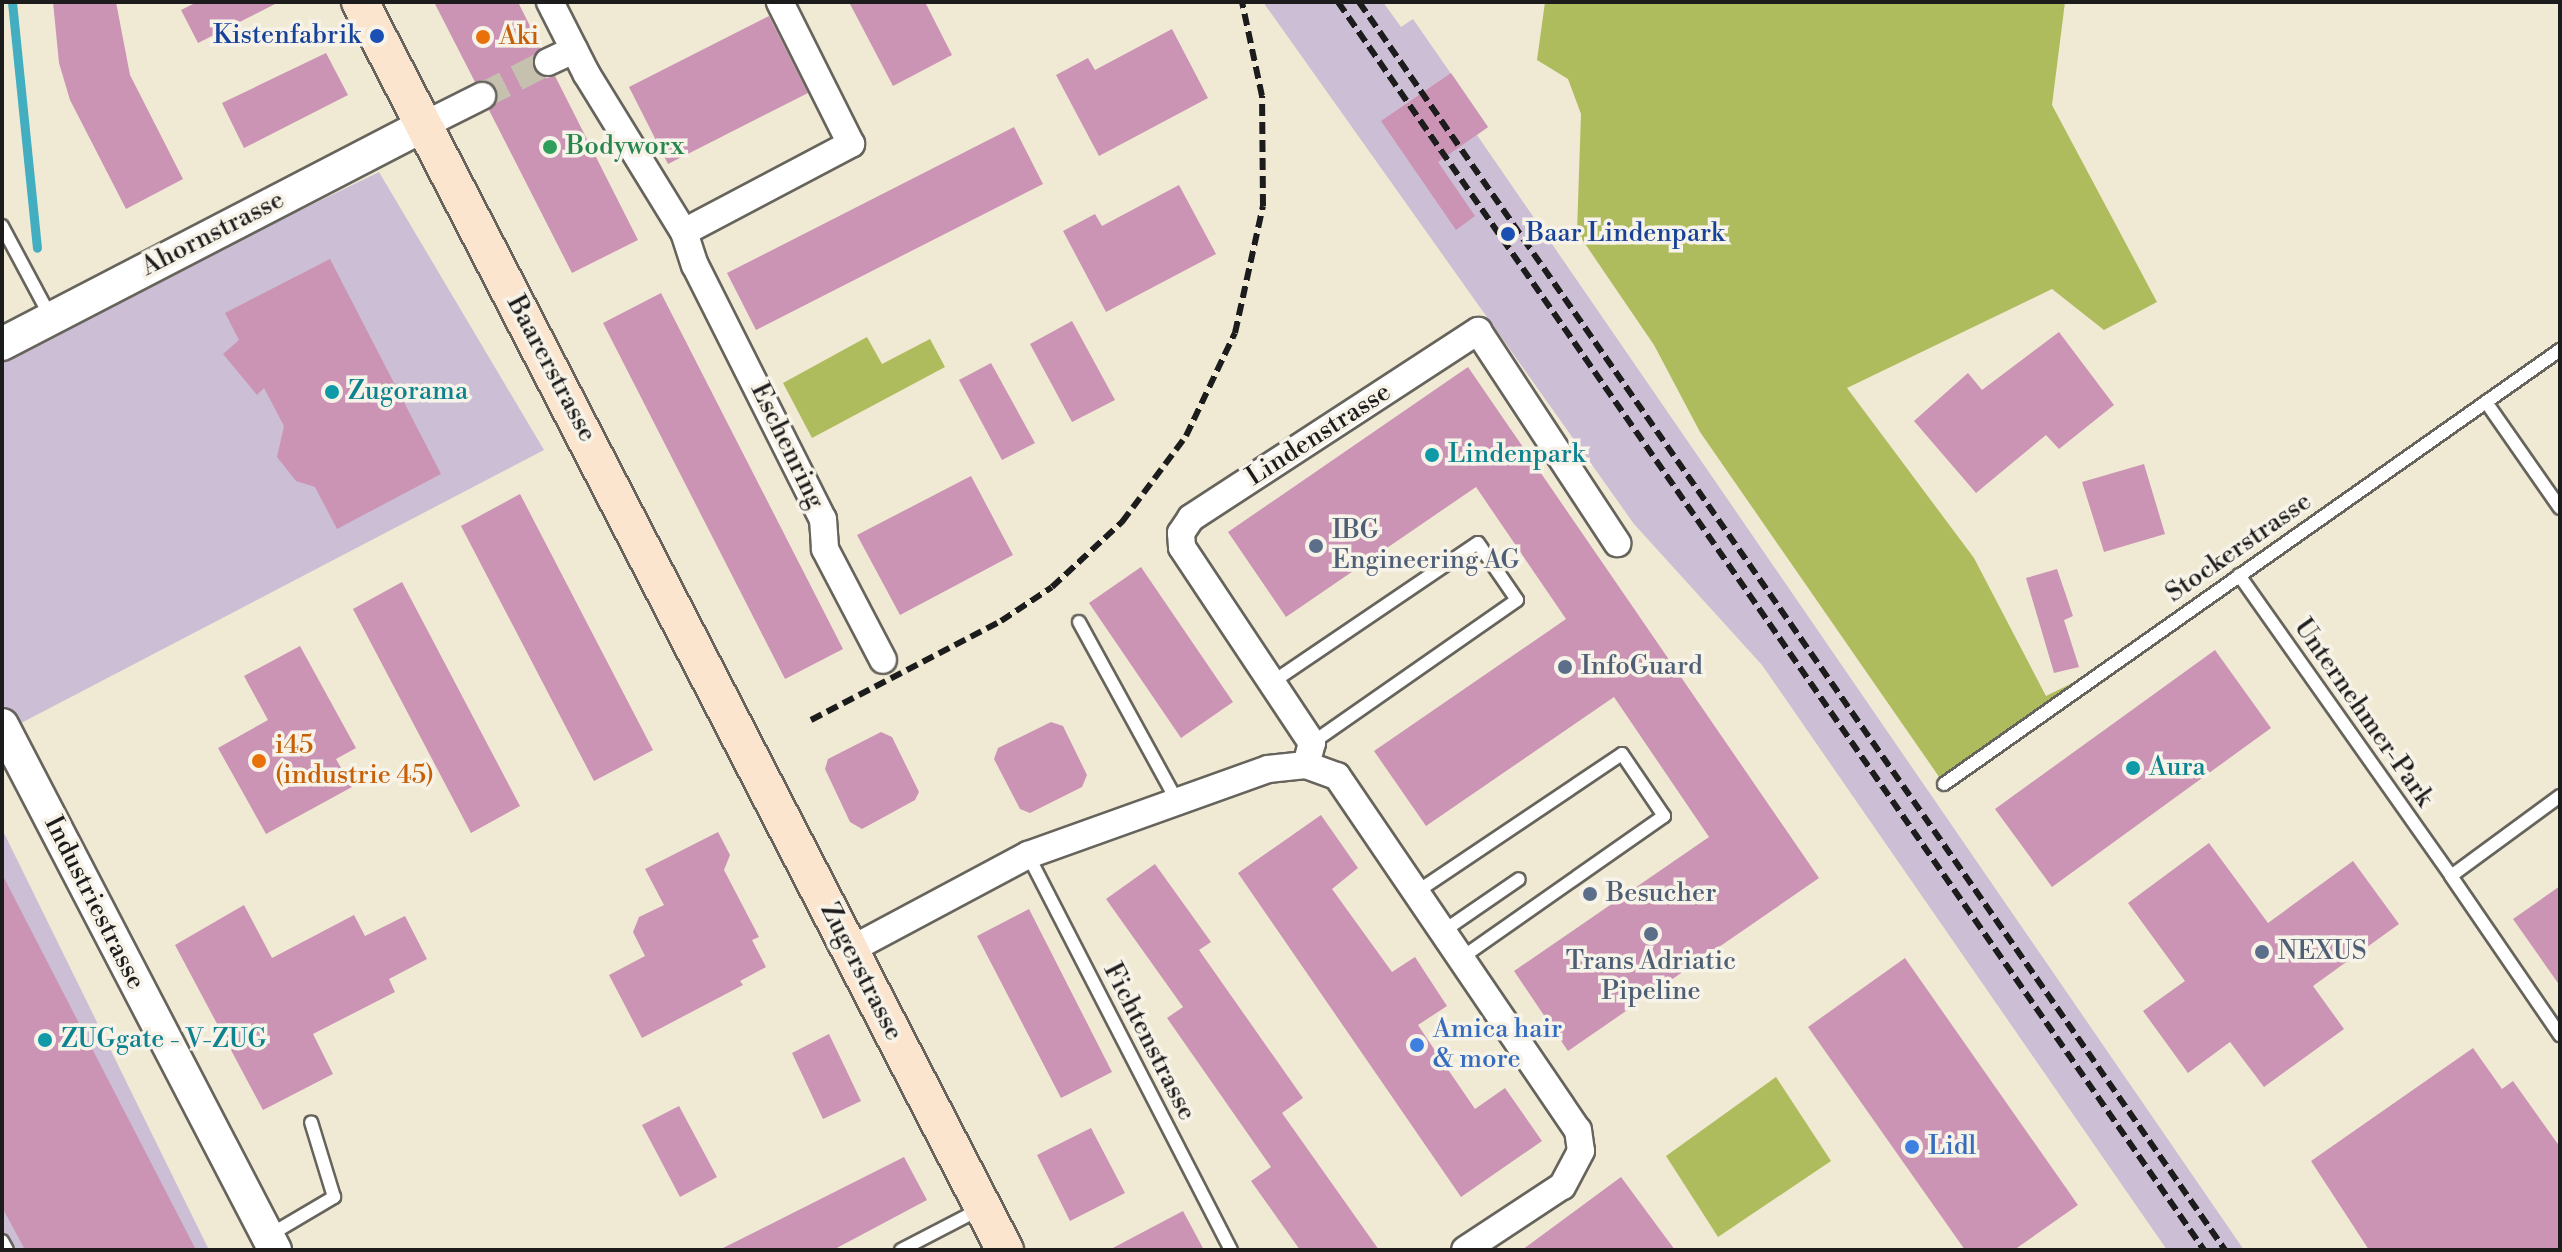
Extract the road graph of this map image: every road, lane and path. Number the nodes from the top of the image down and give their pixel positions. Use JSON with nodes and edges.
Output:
{"nodes":[{"id":1,"x":360,"y":2,"type":"edge"},
{"id":2,"x":550,"y":2,"type":"edge"},
{"id":3,"x":780,"y":2,"type":"edge"},
{"id":4,"x":574,"y":50,"type":"junction"},
{"id":5,"x":548,"y":62,"type":"tunnel mouth"},
{"id":6,"x":482,"y":96,"type":"tunnel mouth"},
{"id":7,"x":424,"y":125,"type":"junction"},
{"id":8,"x":2,"y":226,"type":"edge"},
{"id":9,"x":684,"y":232,"type":"junction"},
{"id":10,"x":51,"y":319,"type":"junction"},
{"id":11,"x":2,"y":344,"type":"edge"},
{"id":12,"x":2560,"y":350,"type":"edge"},
{"id":13,"x":2486,"y":402,"type":"junction"},
{"id":14,"x":2560,"y":508,"type":"edge"},
{"id":15,"x":1617,"y":543,"type":"dead end"},
{"id":16,"x":2239,"y":575,"type":"junction"},
{"id":17,"x":1079,"y":622,"type":"dead end"},
{"id":18,"x":883,"y":660,"type":"dead end"},
{"id":19,"x":1274,"y":681,"type":"junction"},
{"id":20,"x":2,"y":725,"type":"edge"},
{"id":21,"x":740,"y":737,"type":"joint"},
{"id":22,"x":1309,"y":754,"type":"junction"},
{"id":23,"x":1944,"y":784,"type":"dead end"},
{"id":24,"x":2560,"y":796,"type":"edge"},
{"id":25,"x":1176,"y":799,"type":"junction"},
{"id":26,"x":1028,"y":855,"type":"junction"},
{"id":27,"x":2451,"y":876,"type":"junction"},
{"id":28,"x":1519,"y":879,"type":"dead end"},
{"id":29,"x":1415,"y":893,"type":"junction"},
{"id":30,"x":1442,"y":932,"type":"junction"},
{"id":31,"x":850,"y":950,"type":"junction"},
{"id":32,"x":1460,"y":959,"type":"junction"},
{"id":33,"x":2560,"y":1035,"type":"edge"},
{"id":34,"x":311,"y":1122,"type":"dead end"},
{"id":35,"x":982,"y":1208,"type":"junction"},
{"id":36,"x":2,"y":1241,"type":"edge"},
{"id":37,"x":272,"y":1243,"type":"edge"},
{"id":38,"x":7,"y":1250,"type":"edge"},
{"id":39,"x":901,"y":1250,"type":"edge"},
{"id":40,"x":1005,"y":1250,"type":"edge"},
{"id":41,"x":1231,"y":1250,"type":"edge"},
{"id":42,"x":1465,"y":1250,"type":"edge"}],
"edges":[{"from":1,"to":7,"type":"main road","name":"Baarerstrasse"},
{"from":2,"to":4,"type":"street","name":"Eschenring"},
{"from":3,"to":9,"type":"street"},
{"from":4,"to":5,"type":"street"},
{"from":4,"to":9,"type":"street","name":"Eschenring"},
{"from":6,"to":7,"type":"street"},
{"from":7,"to":10,"type":"street","name":"Ahornstrasse"},
{"from":7,"to":21,"type":"main road","name":"Baarerstrasse"},
{"from":8,"to":10,"type":"lane"},
{"from":9,"to":18,"type":"street","name":"Eschenring"},
{"from":10,"to":11,"type":"street","name":"Ahornstrasse"},
{"from":12,"to":13,"type":"lane","name":"Stockerstrasse"},
{"from":13,"to":14,"type":"lane"},
{"from":13,"to":16,"type":"lane","name":"Stockerstrasse"},
{"from":15,"to":19,"type":"street","name":"Lindenstrasse"},
{"from":16,"to":23,"type":"lane","name":"Stockerstrasse"},
{"from":16,"to":27,"type":"lane","name":"Unternehmer-Park"},
{"from":17,"to":25,"type":"lane"},
{"from":19,"to":22,"type":"street","name":"Lindenstrasse"},
{"from":19,"to":22,"type":"lane"},
{"from":20,"to":37,"type":"street","name":"Industriestrasse"},
{"from":21,"to":31,"type":"main road","name":"Zugerstrasse"},
{"from":22,"to":25,"type":"street"},
{"from":22,"to":29,"type":"street"},
{"from":24,"to":27,"type":"lane"},
{"from":25,"to":26,"type":"street"},
{"from":26,"to":31,"type":"street"},
{"from":26,"to":41,"type":"lane","name":"Fichtenstrasse"},
{"from":27,"to":33,"type":"lane","name":"Unternehmer-Park"},
{"from":28,"to":30,"type":"lane"},
{"from":29,"to":30,"type":"street"},
{"from":29,"to":32,"type":"lane"},
{"from":30,"to":32,"type":"street"},
{"from":31,"to":35,"type":"main road","name":"Zugerstrasse"},
{"from":32,"to":42,"type":"street"},
{"from":34,"to":37,"type":"lane"},
{"from":35,"to":39,"type":"lane"},
{"from":35,"to":40,"type":"main road","name":"Zugerstrasse"},
{"from":36,"to":38,"type":"lane"}]}
